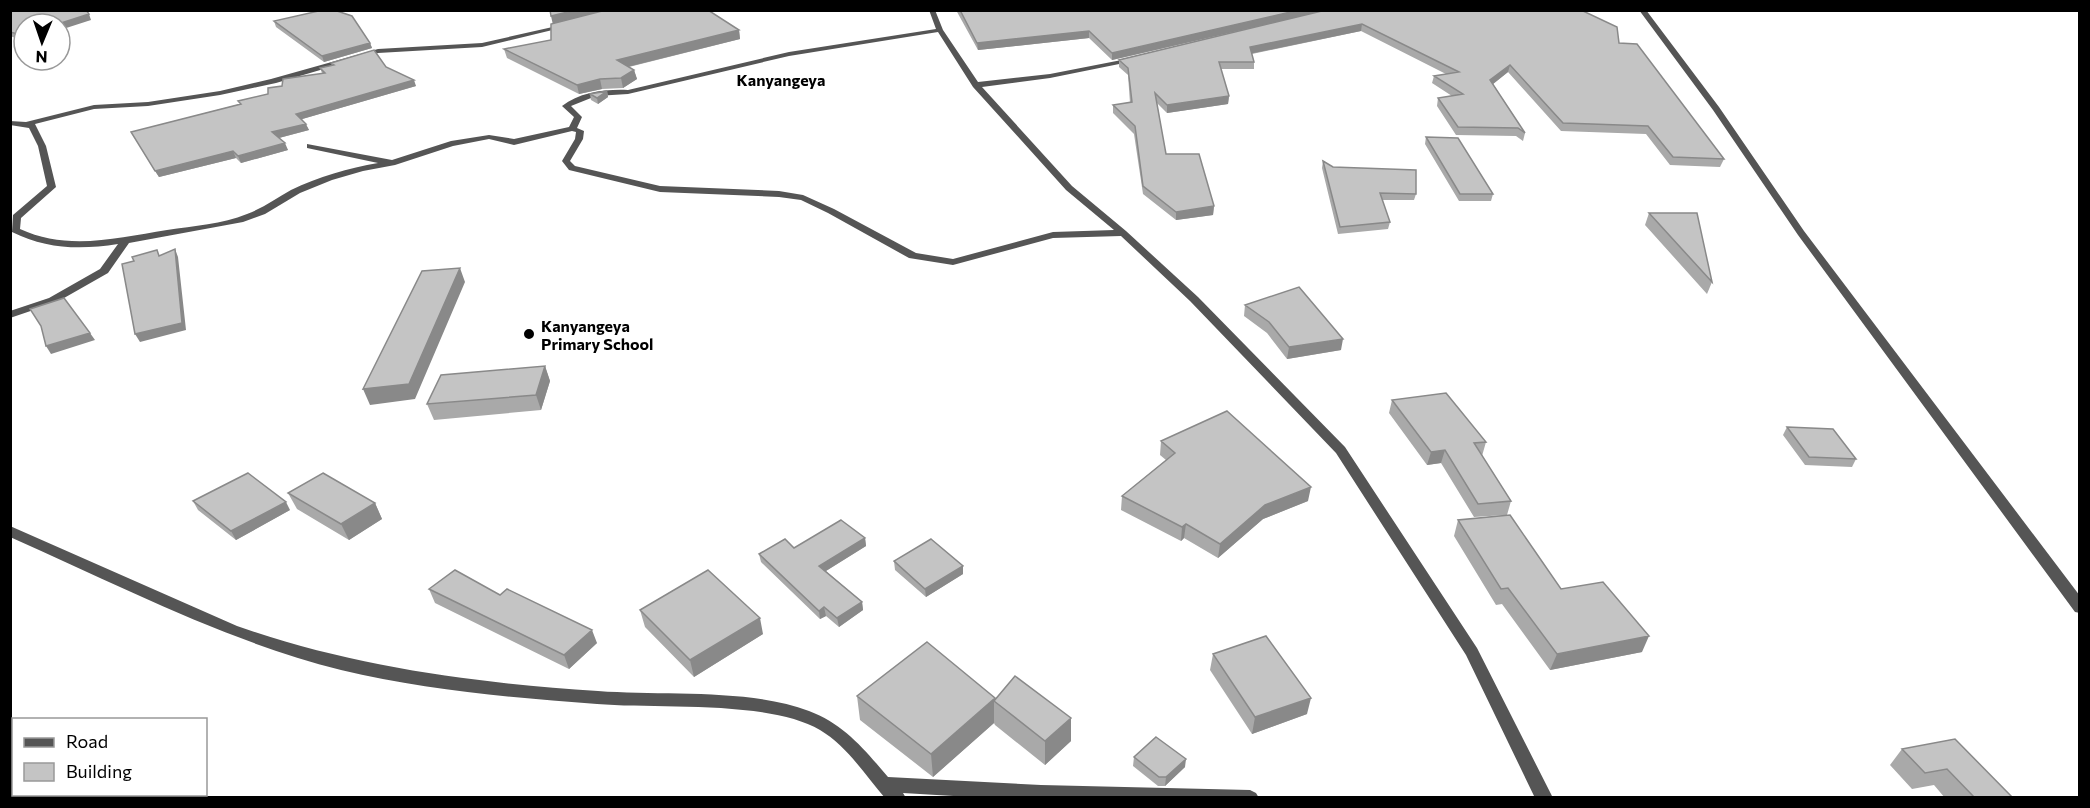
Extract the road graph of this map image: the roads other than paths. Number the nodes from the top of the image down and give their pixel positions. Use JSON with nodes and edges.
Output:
{"nodes":[{"id":1,"x":932,"y":10,"type":"edge"},
{"id":2,"x":1642,"y":10,"type":"edge"},
{"id":3,"x":573,"y":25,"type":"edge"},
{"id":4,"x":940,"y":30,"type":"junction"},
{"id":5,"x":1141,"y":57,"type":"edge"},
{"id":6,"x":976,"y":84,"type":"junction"},
{"id":7,"x":10,"y":123,"type":"edge"},
{"id":8,"x":26,"y":124,"type":"junction"},
{"id":9,"x":572,"y":129,"type":"junction"},
{"id":10,"x":310,"y":146,"type":"dead end"},
{"id":11,"x":392,"y":162,"type":"junction"},
{"id":12,"x":1123,"y":233,"type":"junction"},
{"id":13,"x":126,"y":240,"type":"junction"},
{"id":14,"x":10,"y":315,"type":"edge"},
{"id":15,"x":10,"y":531,"type":"edge"},
{"id":16,"x":2079,"y":608,"type":"edge"},
{"id":17,"x":884,"y":784,"type":"junction"},
{"id":18,"x":897,"y":798,"type":"edge"},
{"id":19,"x":1250,"y":798,"type":"edge"},
{"id":20,"x":1544,"y":798,"type":"edge"}],
"edges":[{"from":1,"to":4,"type":"street"},
{"from":2,"to":16,"type":"street"},
{"from":3,"to":8,"type":"street"},
{"from":4,"to":6,"type":"street"},
{"from":4,"to":9,"type":"street"},
{"from":5,"to":6,"type":"street"},
{"from":6,"to":12,"type":"street"},
{"from":7,"to":8,"type":"street"},
{"from":8,"to":13,"type":"street"},
{"from":9,"to":11,"type":"street"},
{"from":9,"to":12,"type":"street"},
{"from":10,"to":11,"type":"street"},
{"from":11,"to":13,"type":"street"},
{"from":12,"to":20,"type":"street"},
{"from":13,"to":14,"type":"street"},
{"from":15,"to":17,"type":"street"},
{"from":17,"to":18,"type":"street"},
{"from":17,"to":19,"type":"street"}]}
